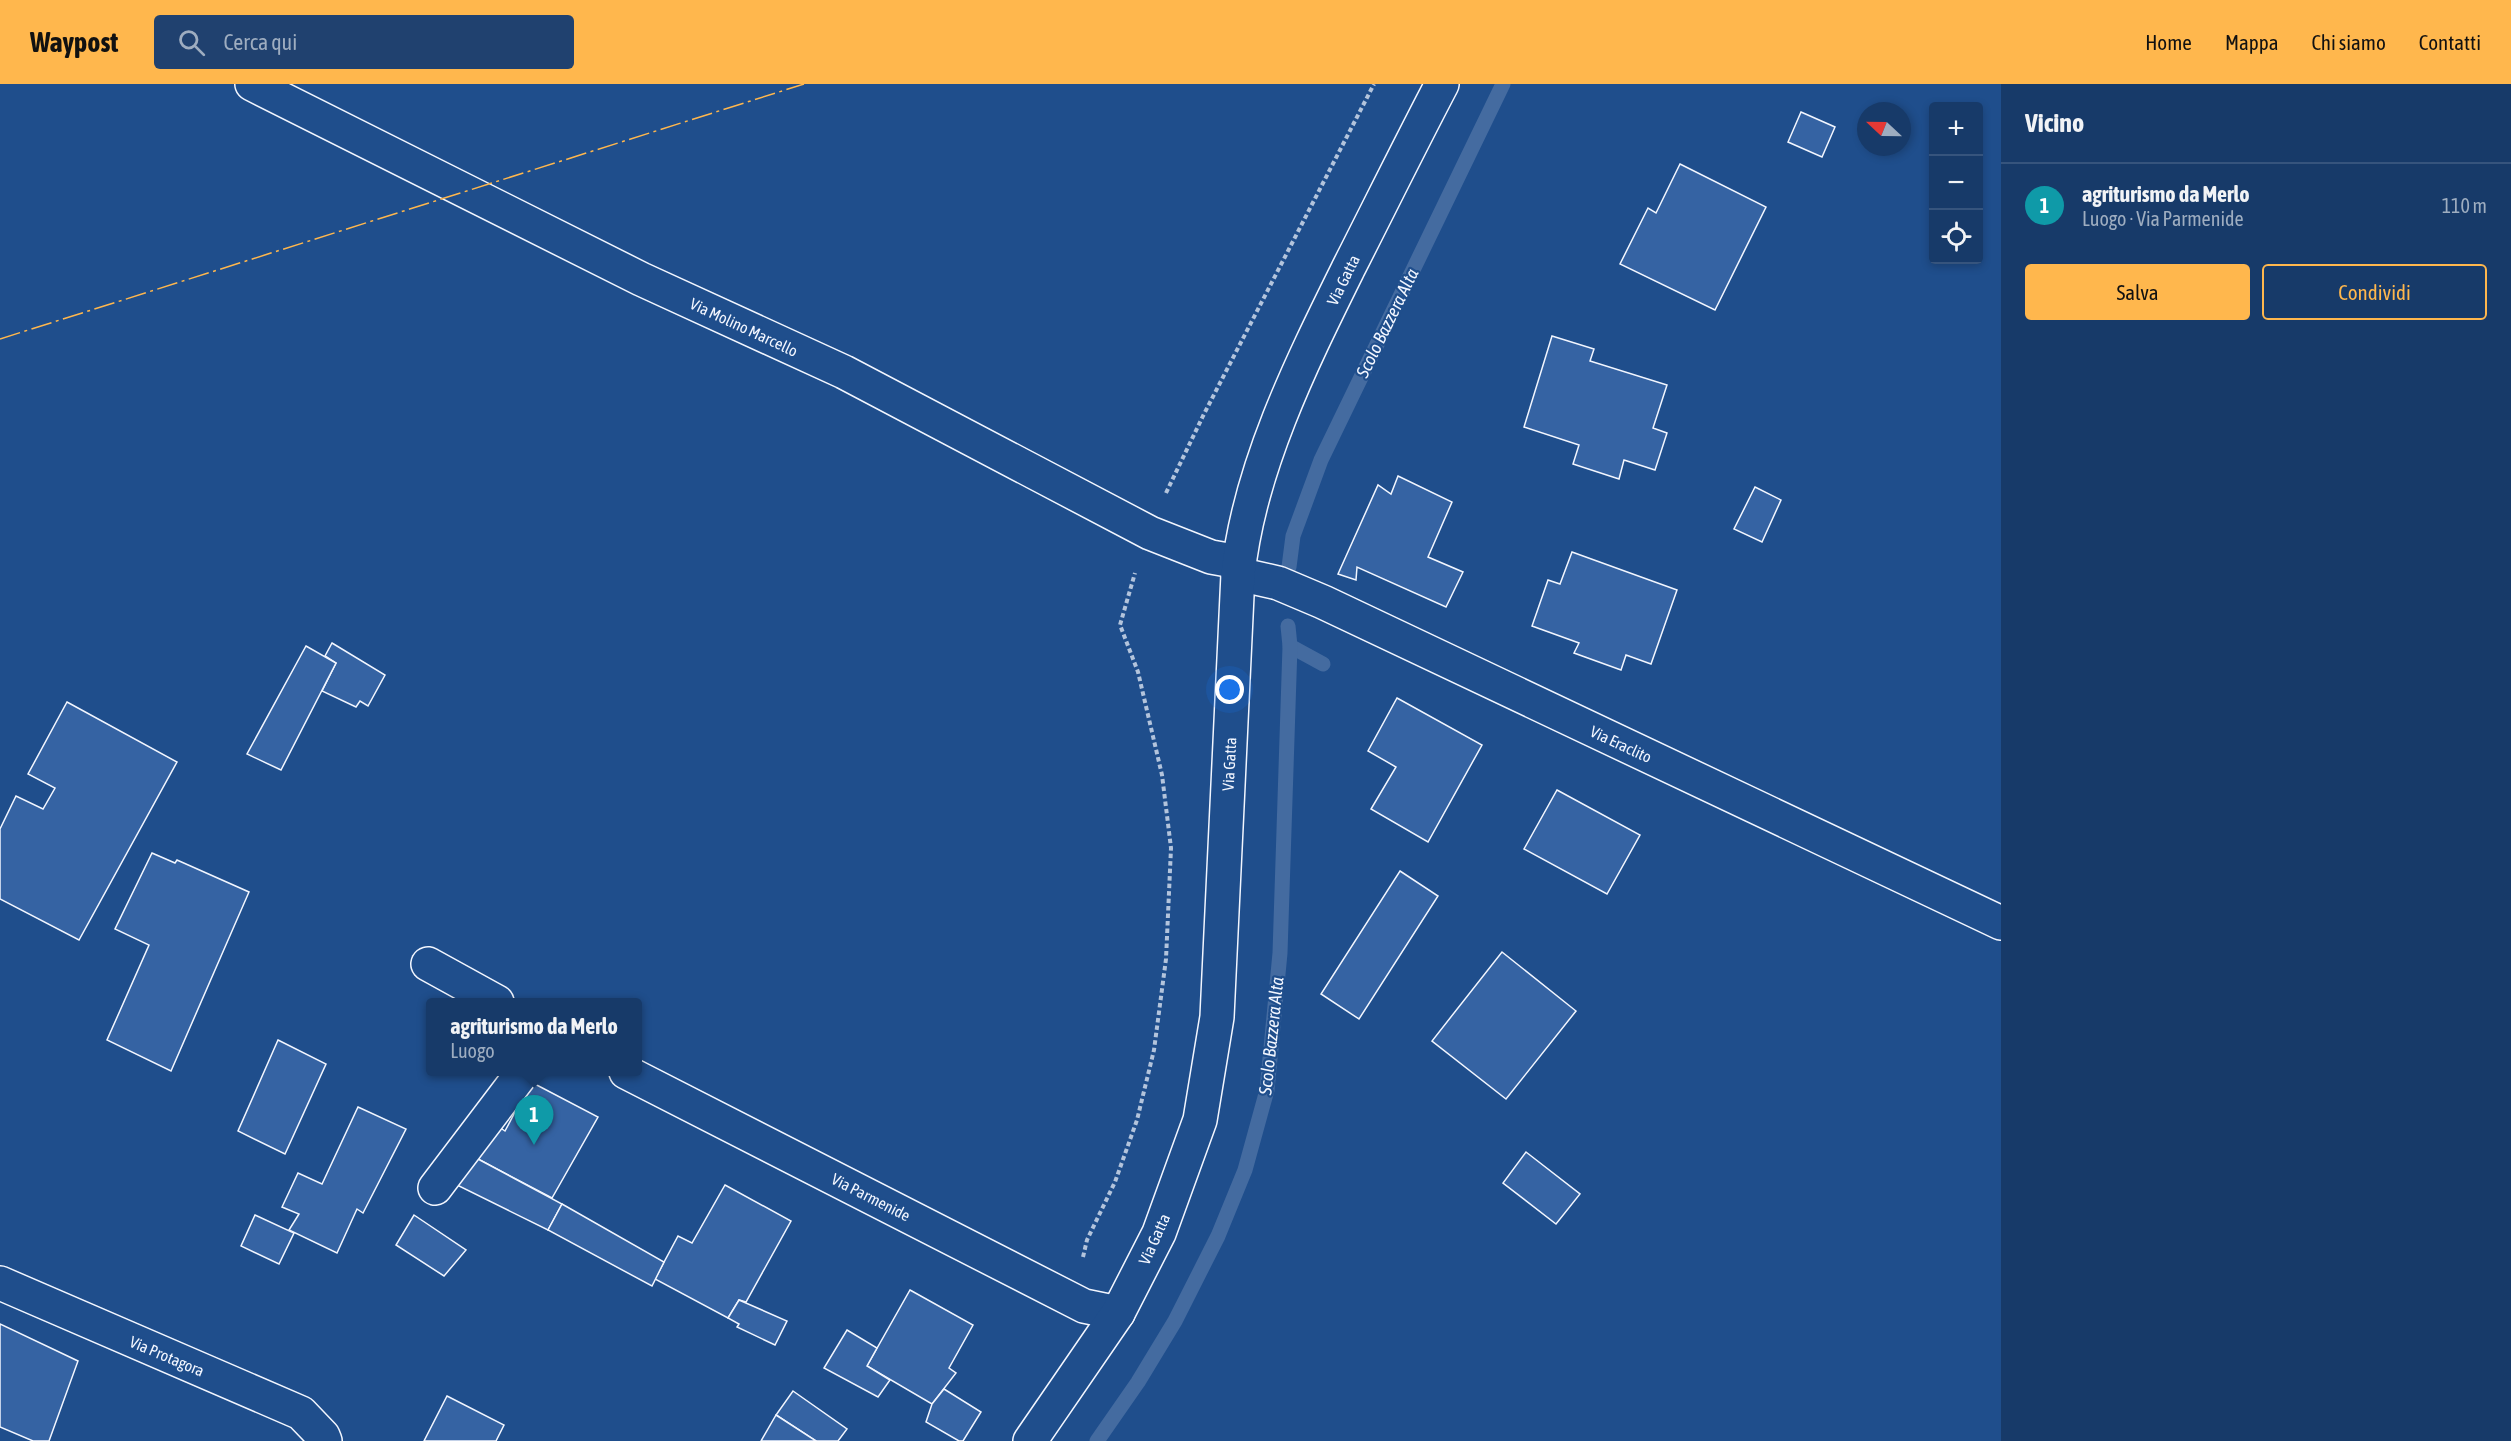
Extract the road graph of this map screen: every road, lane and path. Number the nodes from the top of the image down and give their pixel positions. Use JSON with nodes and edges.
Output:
{"nodes":[{"id":1,"x":252,"y":84,"type":"edge"},
{"id":2,"x":1374,"y":84,"type":"edge"},
{"id":3,"x":1442,"y":84,"type":"edge"},
{"id":4,"x":1166,"y":495,"type":"dead end"},
{"id":5,"x":1136,"y":567,"type":"dead end"},
{"id":6,"x":1238,"y":568,"type":"junction"},
{"id":7,"x":2001,"y":923,"type":"edge"},
{"id":8,"x":428,"y":964,"type":"dead end"},
{"id":9,"x":490,"y":998,"type":"edge"},
{"id":10,"x":519,"y":1076,"type":"edge"},
{"id":11,"x":636,"y":1076,"type":"edge"},
{"id":12,"x":435,"y":1188,"type":"dead end"},
{"id":13,"x":1082,"y":1261,"type":"dead end"},
{"id":14,"x":0,"y":1283,"type":"edge"},
{"id":15,"x":1118,"y":1313,"type":"junction"},
{"id":16,"x":325,"y":1441,"type":"edge"},
{"id":17,"x":1030,"y":1441,"type":"edge"}],
"edges":[{"from":1,"to":6,"type":"street","name":"Via Molino Marcello"},
{"from":2,"to":4,"type":"path"},
{"from":3,"to":6,"type":"street","name":"Via Gatta"},
{"from":5,"to":13,"type":"path"},
{"from":6,"to":7,"type":"street","name":"Via Eraclito"},
{"from":6,"to":15,"type":"street","name":"Via Gatta"},
{"from":8,"to":9,"type":"street"},
{"from":10,"to":12,"type":"street"},
{"from":11,"to":15,"type":"street","name":"Via Parmenide"},
{"from":14,"to":16,"type":"street","name":"Via Protagora"},
{"from":15,"to":17,"type":"street","name":"Via Gatta"}]}
